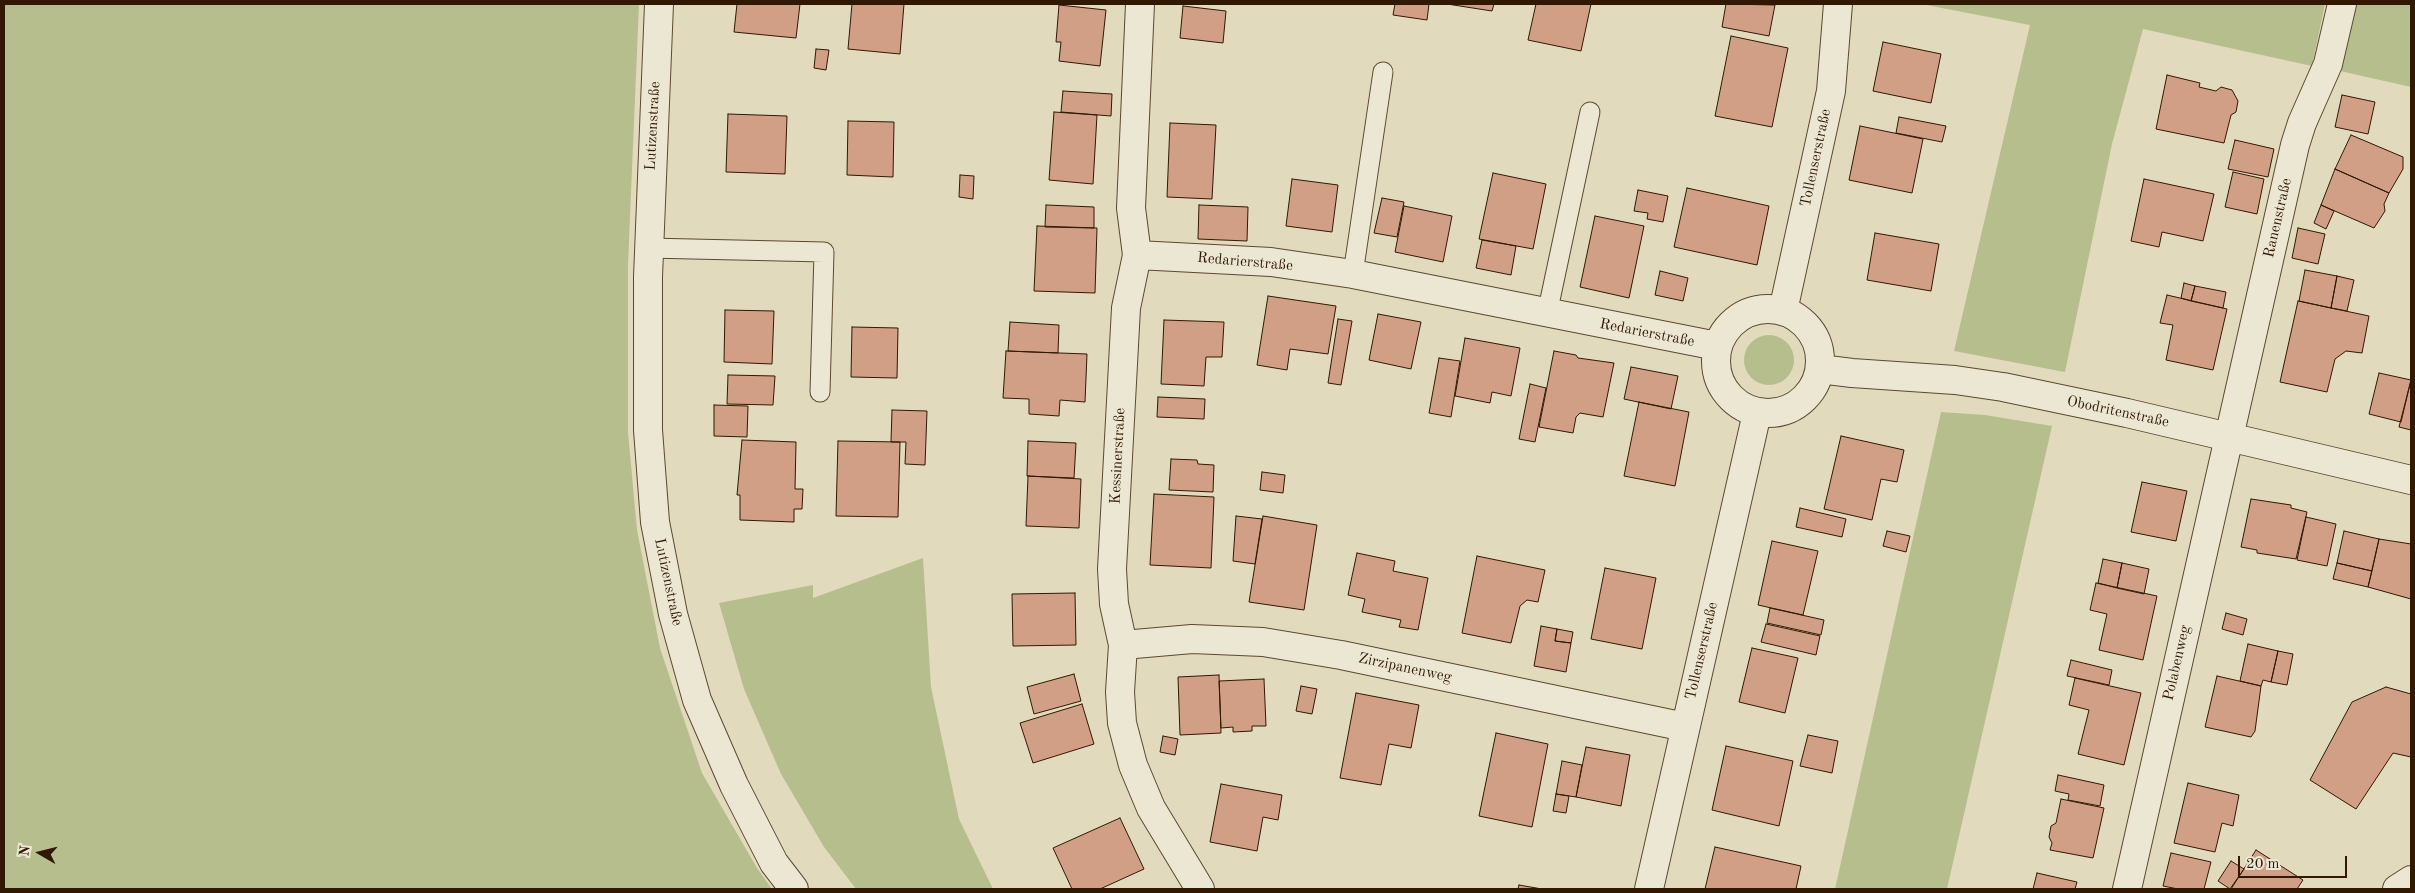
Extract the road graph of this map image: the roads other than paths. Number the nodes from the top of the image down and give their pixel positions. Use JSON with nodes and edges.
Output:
{"nodes":[{"id":1,"x":659,"y":4,"type":"edge"},
{"id":2,"x":1140,"y":4,"type":"edge"},
{"id":3,"x":1838,"y":4,"type":"edge"},
{"id":4,"x":2342,"y":4,"type":"edge"},
{"id":5,"x":1383,"y":72,"type":"dead end"},
{"id":6,"x":1590,"y":112,"type":"dead end"},
{"id":7,"x":648,"y":248,"type":"junction"},
{"id":8,"x":1137,"y":255,"type":"junction"},
{"id":9,"x":1353,"y":274,"type":"junction"},
{"id":10,"x":1783,"y":311,"type":"junction"},
{"id":11,"x":1547,"y":314,"type":"junction"},
{"id":12,"x":1718,"y":346,"type":"junction"},
{"id":13,"x":1820,"y":368,"type":"junction"},
{"id":14,"x":820,"y":392,"type":"dead end"},
{"id":15,"x":1757,"y":413,"type":"junction"},
{"id":16,"x":2228,"y":438,"type":"junction"},
{"id":17,"x":2411,"y":480,"type":"edge"},
{"id":18,"x":1123,"y":644,"type":"junction"},
{"id":19,"x":1685,"y":727,"type":"junction"},
{"id":20,"x":2411,"y":880,"type":"edge"},
{"id":21,"x":794,"y":889,"type":"edge"},
{"id":22,"x":1200,"y":889,"type":"edge"},
{"id":23,"x":1649,"y":889,"type":"edge"},
{"id":24,"x":2127,"y":889,"type":"edge"},
{"id":25,"x":2397,"y":889,"type":"edge"}],
"edges":[{"from":1,"to":7,"type":"street","name":"Lutizenstraße"},
{"from":2,"to":8,"type":"street","name":"Kessinerstraße"},
{"from":3,"to":10,"type":"street","name":"Tollenserstraße"},
{"from":4,"to":16,"type":"street","name":"Ranenstraße"},
{"from":5,"to":9,"type":"lane"},
{"from":6,"to":11,"type":"lane"},
{"from":7,"to":14,"type":"lane"},
{"from":7,"to":21,"type":"street","name":"Lutizenstraße"},
{"from":8,"to":9,"type":"street","name":"Redarierstraße"},
{"from":8,"to":18,"type":"street","name":"Kessinerstraße"},
{"from":9,"to":11,"type":"street","name":"Redarierstraße"},
{"from":10,"to":12,"type":"street"},
{"from":10,"to":13,"type":"street"},
{"from":11,"to":12,"type":"street","name":"Redarierstraße"},
{"from":12,"to":15,"type":"street"},
{"from":13,"to":15,"type":"street"},
{"from":13,"to":16,"type":"street","name":"Obodritenstraße"},
{"from":15,"to":19,"type":"street","name":"Tollenserstraße"},
{"from":16,"to":17,"type":"street","name":"Obodritenstraße"},
{"from":16,"to":24,"type":"street","name":"Polabenweg"},
{"from":18,"to":19,"type":"street","name":"Zirzipanenweg"},
{"from":18,"to":22,"type":"street","name":"Kessinerstraße"},
{"from":19,"to":23,"type":"street","name":"Tollenserstraße"},
{"from":20,"to":25,"type":"street"}]}
